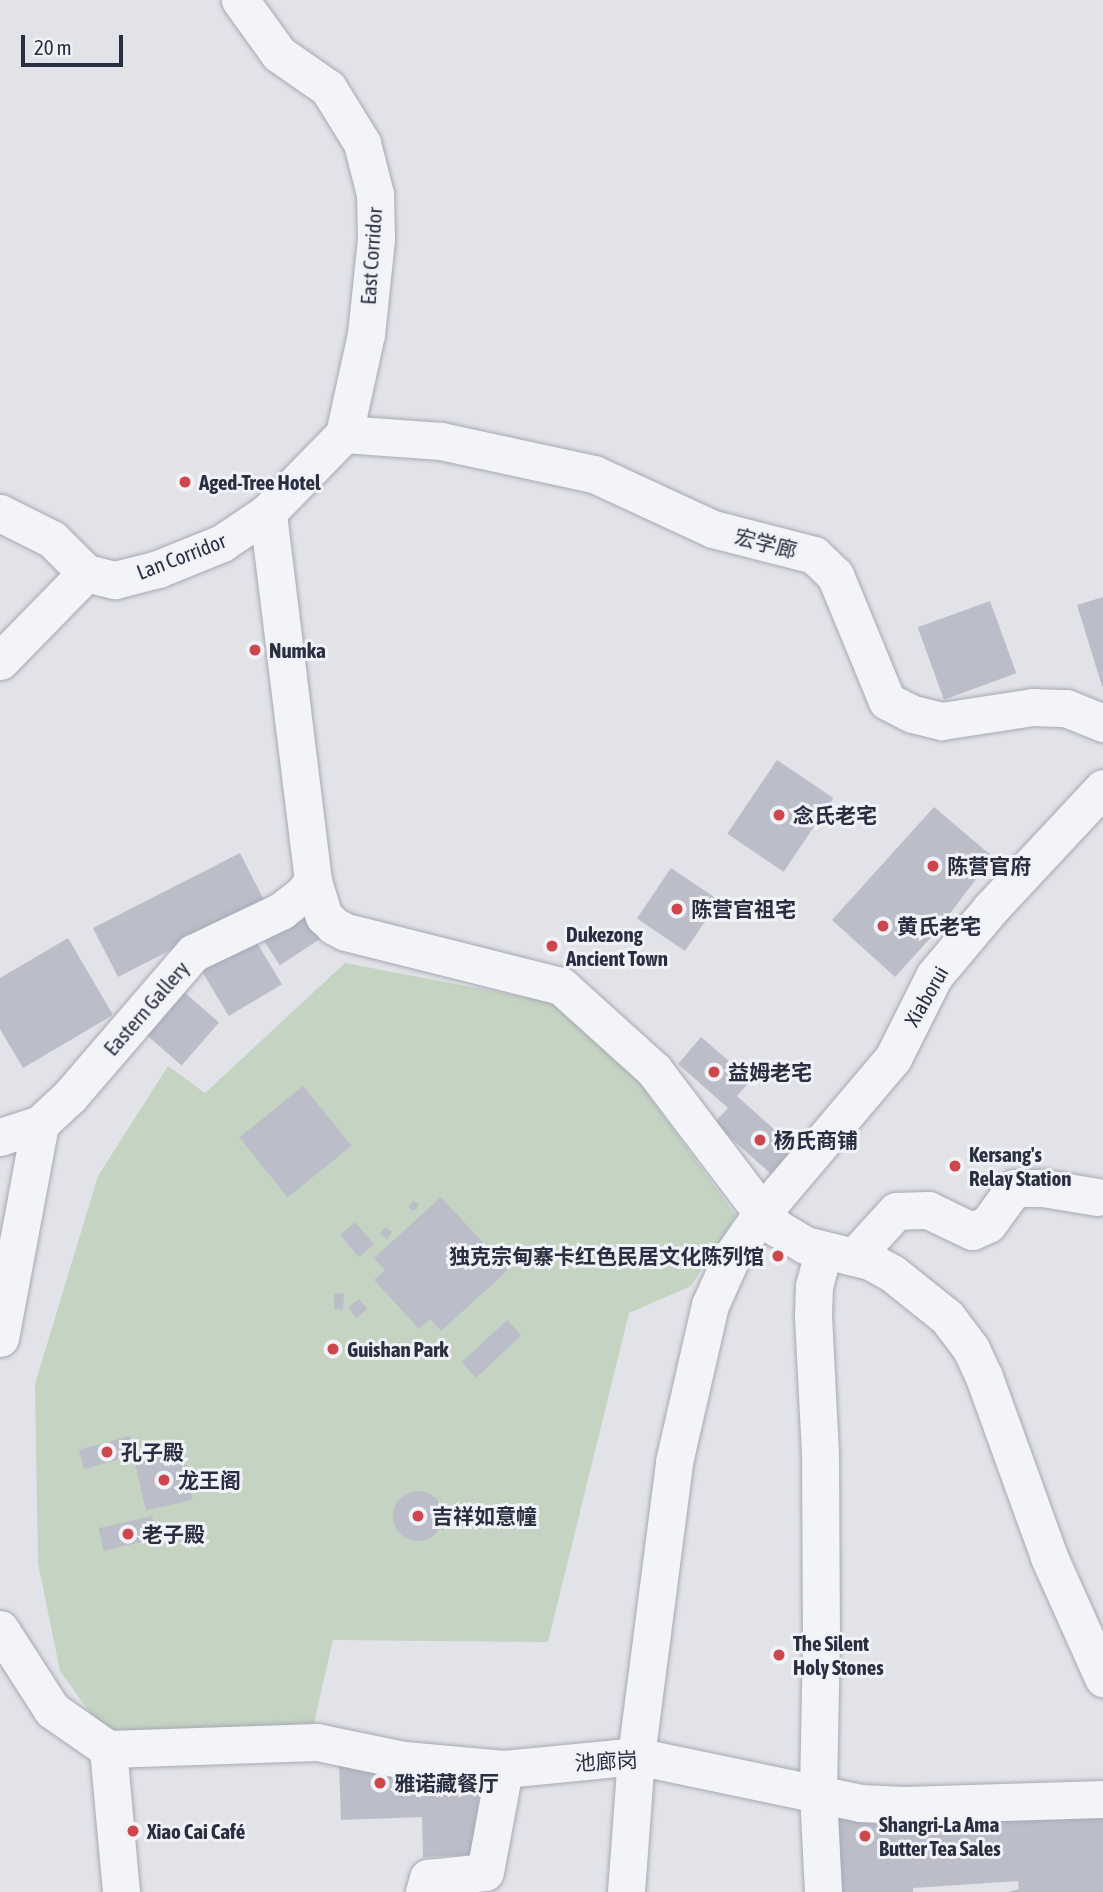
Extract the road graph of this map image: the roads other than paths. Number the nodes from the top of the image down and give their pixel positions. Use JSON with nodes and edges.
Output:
{"nodes":[{"id":1,"x":240,"y":0,"type":"edge"},
{"id":2,"x":344,"y":434,"type":"junction"},
{"id":3,"x":268,"y":512,"type":"junction"},
{"id":4,"x":0,"y":513,"type":"edge"},
{"id":5,"x":86,"y":573,"type":"junction"},
{"id":6,"x":0,"y":662,"type":"edge"},
{"id":7,"x":1103,"y":723,"type":"edge"},
{"id":8,"x":1103,"y":788,"type":"edge"},
{"id":9,"x":313,"y":881,"type":"junction"},
{"id":10,"x":40,"y":1124,"type":"junction"},
{"id":11,"x":0,"y":1137,"type":"edge"},
{"id":12,"x":1097,"y":1197,"type":"dead end"},
{"id":13,"x":762,"y":1213,"type":"junction"},
{"id":14,"x":839,"y":1254,"type":"junction"},
{"id":15,"x":0,"y":1338,"type":"edge"},
{"id":16,"x":0,"y":1629,"type":"edge"},
{"id":17,"x":1103,"y":1678,"type":"edge"},
{"id":18,"x":107,"y":1749,"type":"junction"},
{"id":19,"x":636,"y":1756,"type":"junction"},
{"id":20,"x":504,"y":1769,"type":"junction"},
{"id":21,"x":818,"y":1793,"type":"junction"},
{"id":22,"x":1103,"y":1799,"type":"edge"},
{"id":23,"x":121,"y":1892,"type":"edge"},
{"id":24,"x":424,"y":1892,"type":"edge"},
{"id":25,"x":626,"y":1892,"type":"edge"},
{"id":26,"x":823,"y":1892,"type":"edge"}],
"edges":[{"from":1,"to":2,"type":"street","name":"East Corridor"},
{"from":2,"to":3,"type":"street","name":"Lan Corridor"},
{"from":2,"to":7,"type":"street","name":"宏学廊"},
{"from":3,"to":5,"type":"street","name":"Lan Corridor"},
{"from":3,"to":9,"type":"street"},
{"from":4,"to":5,"type":"street"},
{"from":5,"to":6,"type":"street"},
{"from":8,"to":13,"type":"street","name":"Xiaborui"},
{"from":9,"to":10,"type":"street","name":"Eastern Gallery"},
{"from":9,"to":13,"type":"street"},
{"from":10,"to":11,"type":"street"},
{"from":10,"to":15,"type":"street"},
{"from":12,"to":14,"type":"street"},
{"from":13,"to":14,"type":"street"},
{"from":13,"to":19,"type":"street","name":"Xiaborui"},
{"from":14,"to":17,"type":"street"},
{"from":14,"to":21,"type":"street"},
{"from":16,"to":18,"type":"street"},
{"from":18,"to":20,"type":"street","name":"池廊岗"},
{"from":18,"to":23,"type":"street"},
{"from":19,"to":20,"type":"street","name":"池廊岗"},
{"from":19,"to":21,"type":"street","name":"池廊岗"},
{"from":19,"to":25,"type":"street","name":"Xiaborui"},
{"from":20,"to":24,"type":"street"},
{"from":21,"to":22,"type":"street","name":"池廊岗"},
{"from":21,"to":26,"type":"street"}]}
